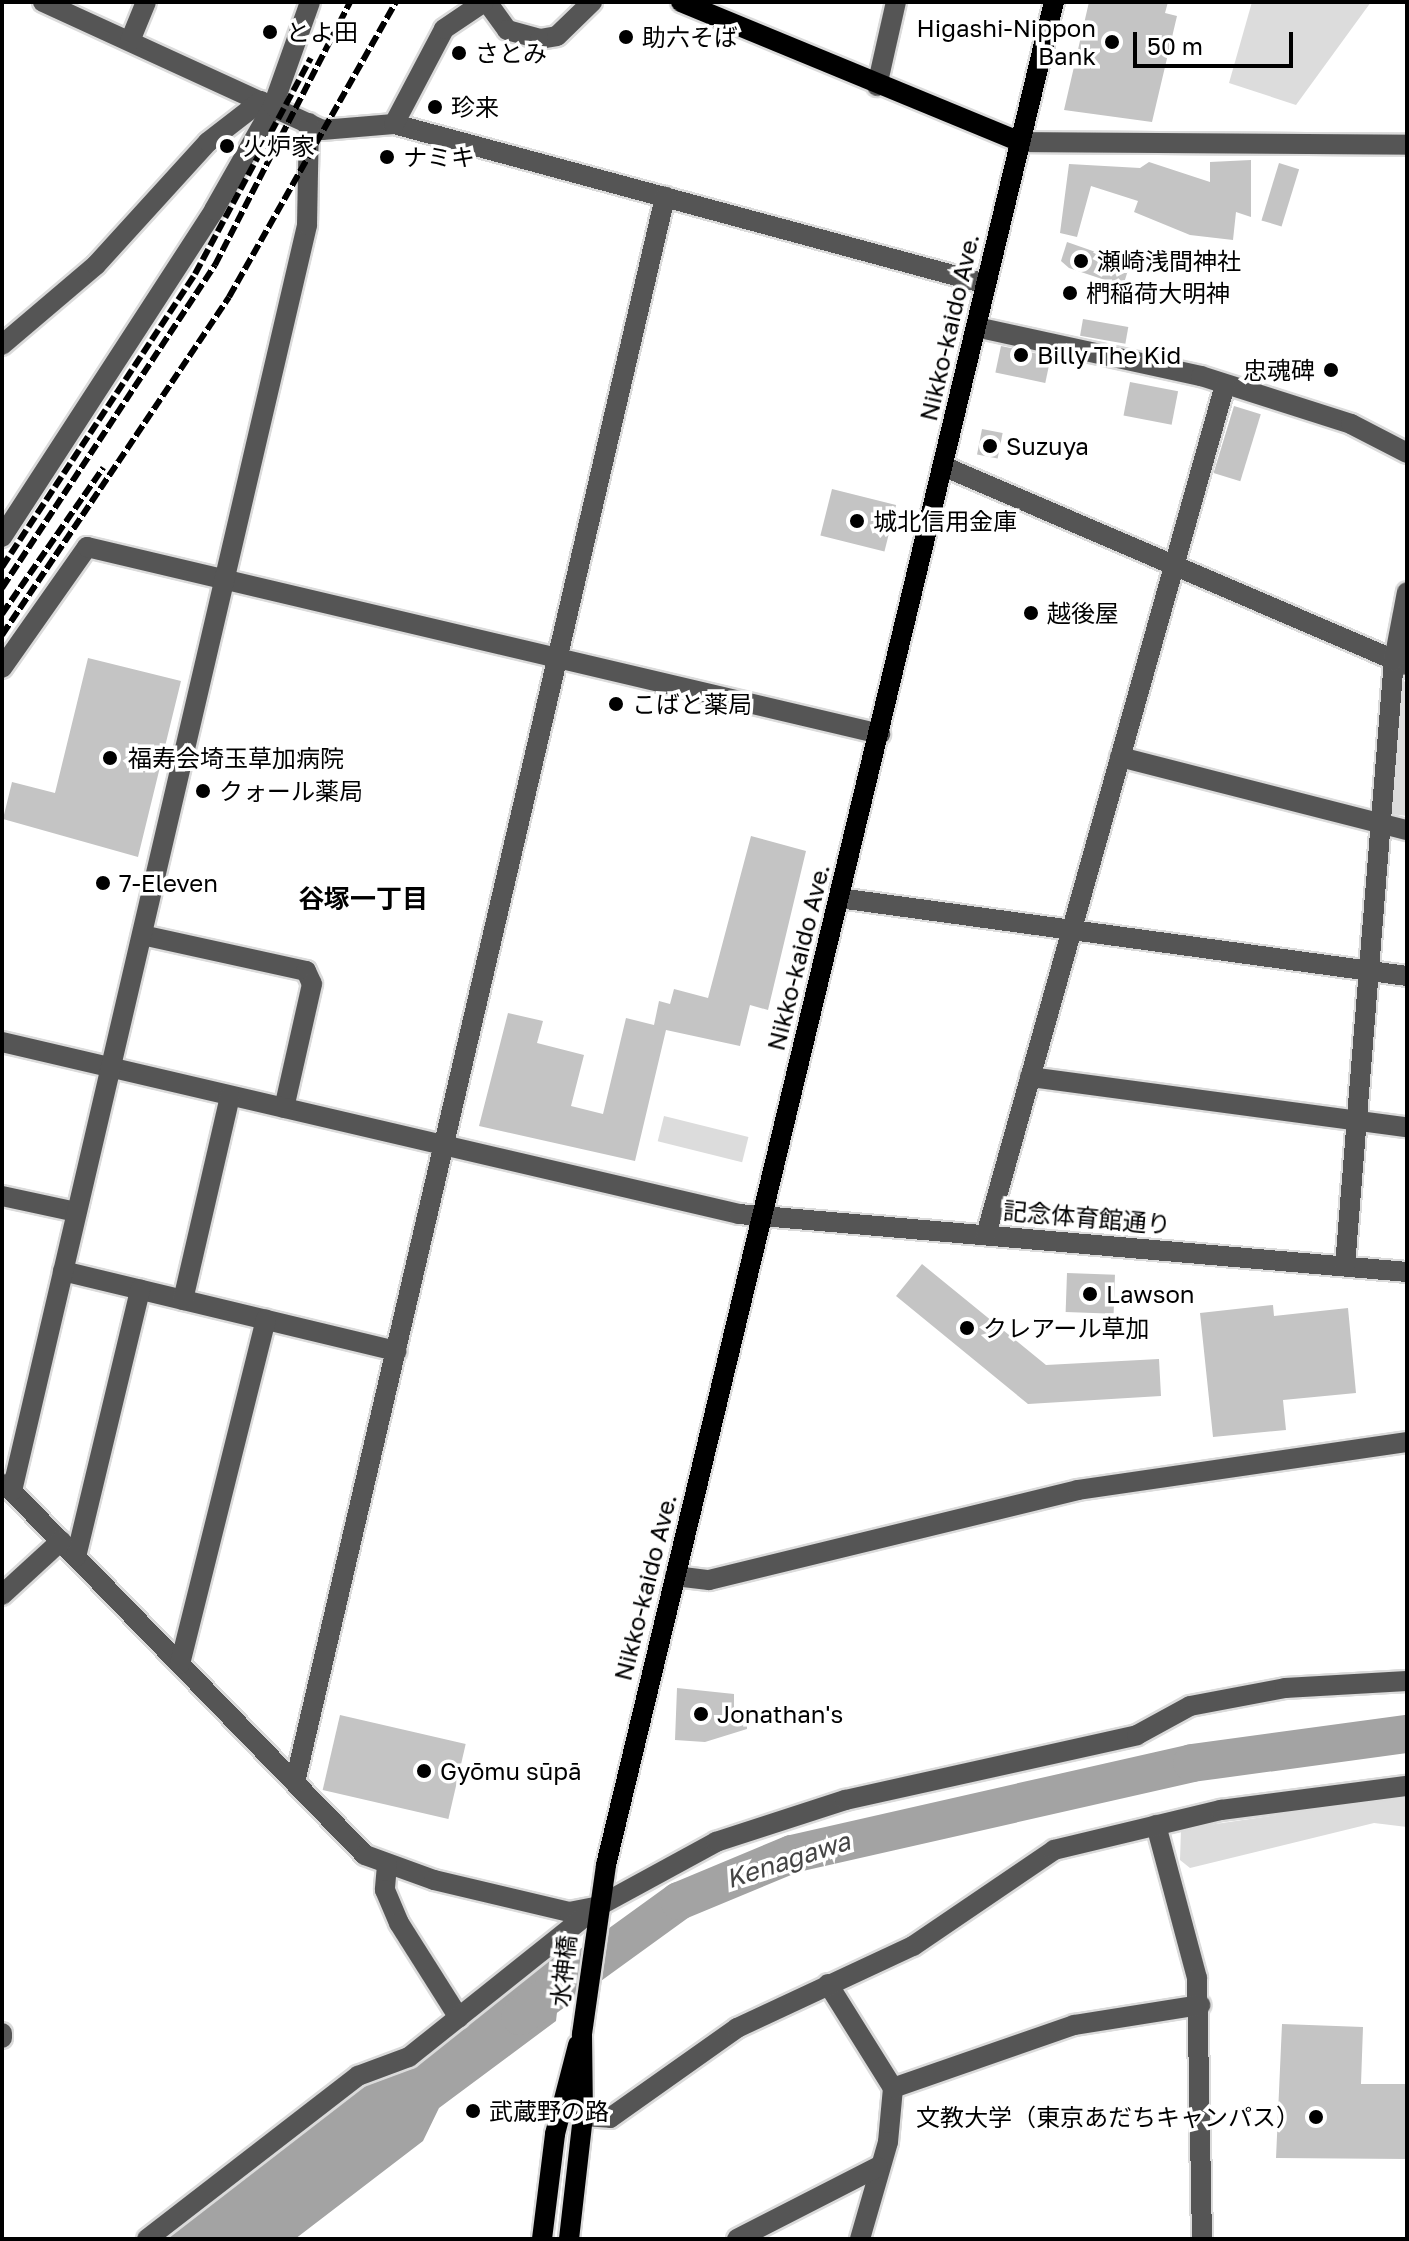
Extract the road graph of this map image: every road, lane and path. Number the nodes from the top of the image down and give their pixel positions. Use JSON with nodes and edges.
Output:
{"nodes":[{"id":1,"x":43,"y":2,"type":"edge"},
{"id":2,"x":146,"y":2,"type":"edge"},
{"id":3,"x":310,"y":2,"type":"edge"},
{"id":4,"x":485,"y":2,"type":"edge"},
{"id":5,"x":592,"y":2,"type":"edge"},
{"id":6,"x":681,"y":2,"type":"edge"},
{"id":7,"x":896,"y":2,"type":"edge"},
{"id":8,"x":1054,"y":2,"type":"edge"},
{"id":9,"x":130,"y":41,"type":"junction"},
{"id":10,"x":877,"y":86,"type":"junction"},
{"id":11,"x":267,"y":103,"type":"junction"},
{"id":12,"x":309,"y":123,"type":"junction"},
{"id":13,"x":394,"y":124,"type":"junction"},
{"id":14,"x":1020,"y":142,"type":"junction"},
{"id":15,"x":1407,"y":145,"type":"edge"},
{"id":16,"x":665,"y":197,"type":"junction"},
{"id":17,"x":986,"y":284,"type":"junction"},
{"id":18,"x":976,"y":327,"type":"junction"},
{"id":19,"x":2,"y":345,"type":"edge"},
{"id":20,"x":1225,"y":385,"type":"junction"},
{"id":21,"x":1407,"y":453,"type":"edge"},
{"id":22,"x":943,"y":466,"type":"junction"},
{"id":23,"x":2,"y":537,"type":"edge"},
{"id":24,"x":1174,"y":563,"type":"junction"},
{"id":25,"x":227,"y":579,"type":"junction"},
{"id":26,"x":1407,"y":592,"type":"edge"},
{"id":27,"x":558,"y":657,"type":"junction"},
{"id":28,"x":1400,"y":663,"type":"edge"},
{"id":29,"x":2,"y":668,"type":"edge"},
{"id":30,"x":880,"y":734,"type":"junction"},
{"id":31,"x":1120,"y":757,"type":"junction"},
{"id":32,"x":1380,"y":826,"type":"junction"},
{"id":33,"x":1407,"y":830,"type":"edge"},
{"id":34,"x":839,"y":898,"type":"junction"},
{"id":35,"x":1073,"y":929,"type":"junction"},
{"id":36,"x":142,"y":935,"type":"junction"},
{"id":37,"x":1370,"y":971,"type":"junction"},
{"id":38,"x":1407,"y":976,"type":"edge"},
{"id":39,"x":2,"y":1042,"type":"edge"},
{"id":40,"x":113,"y":1069,"type":"junction"},
{"id":41,"x":1030,"y":1077,"type":"junction"},
{"id":42,"x":230,"y":1096,"type":"junction"},
{"id":43,"x":284,"y":1108,"type":"junction"},
{"id":44,"x":1356,"y":1121,"type":"junction"},
{"id":45,"x":1407,"y":1127,"type":"edge"},
{"id":46,"x":445,"y":1147,"type":"junction"},
{"id":47,"x":2,"y":1196,"type":"edge"},
{"id":48,"x":76,"y":1212,"type":"junction"},
{"id":49,"x":763,"y":1217,"type":"junction"},
{"id":50,"x":986,"y":1235,"type":"junction"},
{"id":51,"x":1345,"y":1266,"type":"junction"},
{"id":52,"x":63,"y":1271,"type":"junction"},
{"id":53,"x":1407,"y":1272,"type":"edge"},
{"id":54,"x":140,"y":1290,"type":"junction"},
{"id":55,"x":183,"y":1300,"type":"junction"},
{"id":56,"x":266,"y":1320,"type":"junction"},
{"id":57,"x":397,"y":1351,"type":"junction"},
{"id":58,"x":1407,"y":1442,"type":"edge"},
{"id":59,"x":7,"y":1486,"type":"edge"},
{"id":60,"x":61,"y":1541,"type":"junction"},
{"id":61,"x":76,"y":1557,"type":"junction"},
{"id":62,"x":675,"y":1576,"type":"junction"},
{"id":63,"x":2,"y":1595,"type":"edge"},
{"id":64,"x":180,"y":1664,"type":"junction"},
{"id":65,"x":1407,"y":1681,"type":"edge"},
{"id":66,"x":295,"y":1782,"type":"junction"},
{"id":67,"x":1407,"y":1786,"type":"edge"},
{"id":68,"x":1156,"y":1825,"type":"junction"},
{"id":69,"x":387,"y":1865,"type":"junction"},
{"id":70,"x":595,"y":1916,"type":"junction"},
{"id":71,"x":828,"y":1984,"type":"junction"},
{"id":72,"x":1200,"y":2005,"type":"junction"},
{"id":73,"x":459,"y":2018,"type":"junction"},
{"id":74,"x":583,"y":2028,"type":"junction"},
{"id":75,"x":893,"y":2088,"type":"junction"},
{"id":76,"x":583,"y":2116,"type":"junction"},
{"id":77,"x":878,"y":2167,"type":"junction"},
{"id":78,"x":147,"y":2239,"type":"edge"},
{"id":79,"x":542,"y":2239,"type":"edge"},
{"id":80,"x":569,"y":2239,"type":"edge"},
{"id":81,"x":737,"y":2239,"type":"edge"},
{"id":82,"x":860,"y":2239,"type":"edge"},
{"id":83,"x":1202,"y":2239,"type":"edge"}],
"edges":[{"from":1,"to":9,"type":"street"},
{"from":2,"to":9,"type":"street"},
{"from":3,"to":11,"type":"street"},
{"from":4,"to":5,"type":"street"},
{"from":4,"to":13,"type":"street"},
{"from":6,"to":10,"type":"main road"},
{"from":7,"to":10,"type":"street"},
{"from":8,"to":14,"type":"main road","name":"Nikko-kaido Ave."},
{"from":9,"to":11,"type":"street"},
{"from":10,"to":14,"type":"main road"},
{"from":11,"to":12,"type":"street"},
{"from":11,"to":19,"type":"street"},
{"from":11,"to":23,"type":"street"},
{"from":12,"to":13,"type":"street"},
{"from":12,"to":25,"type":"street"},
{"from":13,"to":16,"type":"street"},
{"from":14,"to":15,"type":"street"},
{"from":14,"to":17,"type":"main road","name":"Nikko-kaido Ave."},
{"from":16,"to":17,"type":"street"},
{"from":16,"to":27,"type":"street"},
{"from":17,"to":18,"type":"main road","name":"Nikko-kaido Ave."},
{"from":18,"to":20,"type":"street"},
{"from":18,"to":22,"type":"main road","name":"Nikko-kaido Ave."},
{"from":20,"to":21,"type":"street"},
{"from":20,"to":24,"type":"street"},
{"from":22,"to":24,"type":"street"},
{"from":22,"to":30,"type":"main road","name":"Nikko-kaido Ave."},
{"from":24,"to":28,"type":"street"},
{"from":24,"to":31,"type":"street"},
{"from":25,"to":27,"type":"street"},
{"from":25,"to":29,"type":"street"},
{"from":25,"to":36,"type":"street"},
{"from":26,"to":28,"type":"street"},
{"from":27,"to":30,"type":"street"},
{"from":27,"to":46,"type":"street"},
{"from":28,"to":32,"type":"street"},
{"from":30,"to":34,"type":"main road","name":"Nikko-kaido Ave."},
{"from":31,"to":32,"type":"street"},
{"from":31,"to":35,"type":"street"},
{"from":32,"to":33,"type":"street"},
{"from":32,"to":37,"type":"street"},
{"from":34,"to":35,"type":"street"},
{"from":34,"to":49,"type":"main road","name":"Nikko-kaido Ave."},
{"from":35,"to":37,"type":"street"},
{"from":35,"to":41,"type":"street"},
{"from":36,"to":40,"type":"street"},
{"from":36,"to":43,"type":"street"},
{"from":37,"to":38,"type":"street"},
{"from":37,"to":44,"type":"street"},
{"from":39,"to":40,"type":"street","name":"記念体育館通り"},
{"from":40,"to":42,"type":"street","name":"記念体育館通り"},
{"from":40,"to":48,"type":"street"},
{"from":41,"to":44,"type":"street"},
{"from":41,"to":50,"type":"street"},
{"from":42,"to":43,"type":"street","name":"記念体育館通り"},
{"from":42,"to":55,"type":"street"},
{"from":43,"to":46,"type":"street","name":"記念体育館通り"},
{"from":44,"to":45,"type":"street"},
{"from":44,"to":51,"type":"street"},
{"from":46,"to":49,"type":"street","name":"記念体育館通り"},
{"from":46,"to":57,"type":"street"},
{"from":47,"to":48,"type":"street"},
{"from":48,"to":52,"type":"street"},
{"from":49,"to":50,"type":"street","name":"記念体育館通り"},
{"from":49,"to":62,"type":"main road","name":"Nikko-kaido Ave."},
{"from":50,"to":51,"type":"street","name":"記念体育館通り"},
{"from":51,"to":53,"type":"street","name":"記念体育館通り"},
{"from":52,"to":54,"type":"street"},
{"from":52,"to":59,"type":"street"},
{"from":54,"to":55,"type":"street"},
{"from":54,"to":61,"type":"street"},
{"from":55,"to":56,"type":"street"},
{"from":56,"to":57,"type":"street"},
{"from":56,"to":64,"type":"street"},
{"from":57,"to":66,"type":"street"},
{"from":58,"to":62,"type":"street"},
{"from":59,"to":60,"type":"street"},
{"from":60,"to":61,"type":"street"},
{"from":60,"to":63,"type":"street"},
{"from":61,"to":64,"type":"street"},
{"from":62,"to":70,"type":"main road","name":"Nikko-kaido Ave."},
{"from":64,"to":66,"type":"street"},
{"from":65,"to":70,"type":"street"},
{"from":66,"to":69,"type":"street"},
{"from":67,"to":68,"type":"street"},
{"from":68,"to":71,"type":"street"},
{"from":68,"to":72,"type":"street"},
{"from":69,"to":70,"type":"street"},
{"from":69,"to":73,"type":"street"},
{"from":70,"to":73,"type":"street"},
{"from":70,"to":74,"type":"main road","name":"水神橋"},
{"from":71,"to":75,"type":"street"},
{"from":71,"to":76,"type":"street"},
{"from":72,"to":75,"type":"street"},
{"from":72,"to":83,"type":"street"},
{"from":73,"to":78,"type":"street"},
{"from":74,"to":76,"type":"main road"},
{"from":74,"to":79,"type":"main road"},
{"from":75,"to":77,"type":"street"},
{"from":76,"to":80,"type":"main road"},
{"from":77,"to":81,"type":"street"},
{"from":77,"to":82,"type":"street"}]}
